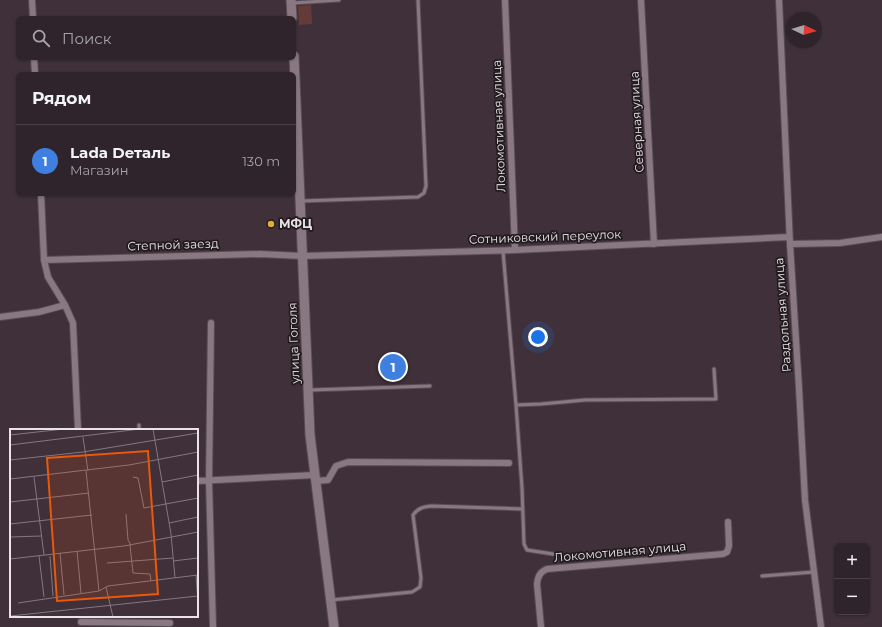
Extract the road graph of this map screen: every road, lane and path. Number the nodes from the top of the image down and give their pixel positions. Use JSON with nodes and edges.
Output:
{"nodes":[{"id":1,"x":32,"y":0,"type":"edge"},
{"id":2,"x":339,"y":0,"type":"edge"},
{"id":3,"x":418,"y":0,"type":"edge"},
{"id":4,"x":505,"y":0,"type":"edge"},
{"id":5,"x":641,"y":0,"type":"edge"},
{"id":6,"x":779,"y":0,"type":"edge"},
{"id":7,"x":292,"y":2,"type":"edge"},
{"id":8,"x":33,"y":16,"type":"edge"},
{"id":9,"x":292,"y":16,"type":"edge"},
{"id":10,"x":34,"y":60,"type":"edge"},
{"id":11,"x":294,"y":60,"type":"edge"},
{"id":12,"x":35,"y":72,"type":"edge"},
{"id":13,"x":294,"y":72,"type":"edge"},
{"id":14,"x":296,"y":145,"type":"edge"},
{"id":15,"x":41,"y":196,"type":"edge"},
{"id":16,"x":300,"y":201,"type":"junction"},
{"id":17,"x":789,"y":237,"type":"junction"},
{"id":18,"x":882,"y":237,"type":"edge"},
{"id":19,"x":654,"y":244,"type":"junction"},
{"id":20,"x":790,"y":244,"type":"junction"},
{"id":21,"x":515,"y":250,"type":"junction"},
{"id":22,"x":504,"y":251,"type":"junction"},
{"id":23,"x":302,"y":256,"type":"junction"},
{"id":24,"x":44,"y":260,"type":"junction"},
{"id":25,"x":65,"y":305,"type":"junction"},
{"id":26,"x":0,"y":317,"type":"edge"},
{"id":27,"x":211,"y":323,"type":"dead end"},
{"id":28,"x":714,"y":368,"type":"dead end"},
{"id":29,"x":430,"y":386,"type":"dead end"},
{"id":30,"x":308,"y":390,"type":"junction"},
{"id":31,"x":516,"y":405,"type":"junction"},
{"id":32,"x":139,"y":425,"type":"dead end"},
{"id":33,"x":78,"y":429,"type":"edge"},
{"id":34,"x":139,"y":429,"type":"edge"},
{"id":35,"x":509,"y":463,"type":"dead end"},
{"id":36,"x":315,"y":478,"type":"junction"},
{"id":37,"x":198,"y":481,"type":"edge"},
{"id":38,"x":209,"y":481,"type":"junction"},
{"id":39,"x":522,"y":509,"type":"junction"},
{"id":40,"x":728,"y":522,"type":"dead end"},
{"id":41,"x":553,"y":554,"type":"dead end"},
{"id":42,"x":814,"y":572,"type":"junction"},
{"id":43,"x":762,"y":576,"type":"dead end"},
{"id":44,"x":332,"y":600,"type":"junction"},
{"id":45,"x":81,"y":622,"type":"edge"},
{"id":46,"x":170,"y":623,"type":"dead end"},
{"id":47,"x":213,"y":627,"type":"edge"},
{"id":48,"x":334,"y":627,"type":"edge"},
{"id":49,"x":541,"y":627,"type":"edge"},
{"id":50,"x":821,"y":627,"type":"edge"}],
"edges":[{"from":1,"to":8,"type":"street"},
{"from":2,"to":7,"type":"lane"},
{"from":3,"to":16,"type":"lane"},
{"from":4,"to":21,"type":"street","name":"Локомотивная улица"},
{"from":5,"to":19,"type":"street","name":"Северная улица"},
{"from":6,"to":17,"type":"street","name":"Раздольная улица"},
{"from":7,"to":9,"type":"main road"},
{"from":10,"to":12,"type":"street"},
{"from":11,"to":13,"type":"main road","name":"улица Гоголя"},
{"from":14,"to":16,"type":"main road","name":"улица Гоголя"},
{"from":15,"to":24,"type":"street"},
{"from":16,"to":23,"type":"main road","name":"улица Гоголя"},
{"from":17,"to":19,"type":"street","name":"Сотниковский переулок"},
{"from":17,"to":20,"type":"street","name":"Раздольная улица"},
{"from":18,"to":20,"type":"street"},
{"from":19,"to":21,"type":"street","name":"Сотниковский переулок"},
{"from":20,"to":42,"type":"street","name":"Раздольная улица"},
{"from":21,"to":22,"type":"street","name":"Сотниковский переулок"},
{"from":22,"to":23,"type":"street","name":"Сотниковский переулок"},
{"from":22,"to":31,"type":"lane"},
{"from":23,"to":24,"type":"street","name":"Степной заезд"},
{"from":23,"to":30,"type":"main road","name":"улица Гоголя"},
{"from":24,"to":25,"type":"street"},
{"from":25,"to":26,"type":"street"},
{"from":25,"to":33,"type":"street"},
{"from":27,"to":38,"type":"street"},
{"from":28,"to":31,"type":"lane"},
{"from":29,"to":30,"type":"lane"},
{"from":30,"to":36,"type":"main road","name":"улица Гоголя"},
{"from":31,"to":39,"type":"lane"},
{"from":32,"to":34,"type":"lane"},
{"from":35,"to":36,"type":"street"},
{"from":36,"to":38,"type":"street"},
{"from":36,"to":44,"type":"main road","name":"улица Гоголя"},
{"from":37,"to":38,"type":"street"},
{"from":38,"to":47,"type":"street"},
{"from":39,"to":41,"type":"lane"},
{"from":39,"to":44,"type":"lane"},
{"from":40,"to":49,"type":"street","name":"Локомотивная улица"},
{"from":42,"to":43,"type":"lane"},
{"from":42,"to":50,"type":"street","name":"Раздольная улица"},
{"from":44,"to":48,"type":"main road","name":"улица Гоголя"},
{"from":45,"to":46,"type":"street"}]}
